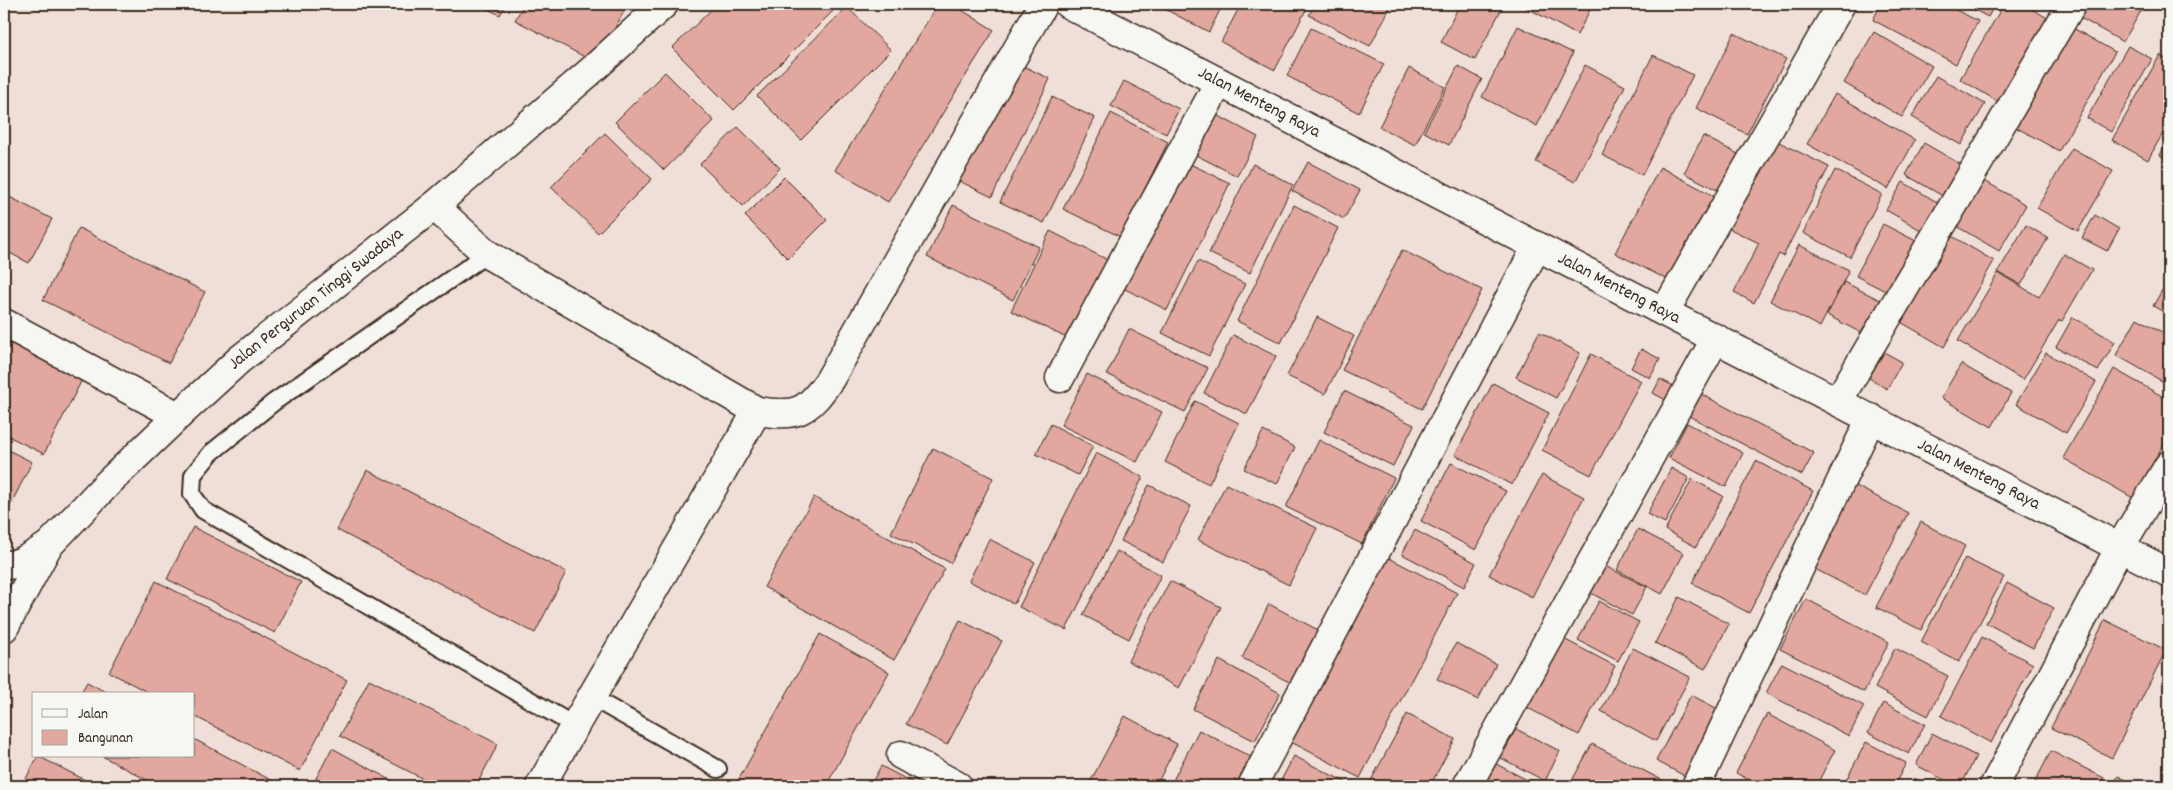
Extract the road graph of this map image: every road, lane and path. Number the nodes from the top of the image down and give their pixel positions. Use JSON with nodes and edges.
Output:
{"nodes":[{"id":1,"x":664,"y":4,"type":"edge"},
{"id":2,"x":1043,"y":4,"type":"edge"},
{"id":3,"x":1068,"y":4,"type":"edge"},
{"id":4,"x":1841,"y":4,"type":"edge"},
{"id":5,"x":2072,"y":4,"type":"edge"},
{"id":6,"x":1219,"y":82,"type":"junction"},
{"id":7,"x":434,"y":206,"type":"junction"},
{"id":8,"x":1537,"y":246,"type":"junction"},
{"id":9,"x":487,"y":254,"type":"junction"},
{"id":10,"x":1665,"y":311,"type":"junction"},
{"id":11,"x":4,"y":323,"type":"edge"},
{"id":12,"x":1716,"y":338,"type":"junction"},
{"id":13,"x":1060,"y":378,"type":"dead end"},
{"id":14,"x":1838,"y":401,"type":"junction"},
{"id":15,"x":757,"y":411,"type":"junction"},
{"id":16,"x":178,"y":416,"type":"junction"},
{"id":17,"x":1870,"y":418,"type":"junction"},
{"id":18,"x":2169,"y":465,"type":"edge"},
{"id":19,"x":48,"y":546,"type":"junction"},
{"id":20,"x":2120,"y":547,"type":"junction"},
{"id":21,"x":4,"y":565,"type":"edge"},
{"id":22,"x":2169,"y":572,"type":"edge"},
{"id":23,"x":4,"y":628,"type":"edge"},
{"id":24,"x":591,"y":698,"type":"junction"},
{"id":25,"x":575,"y":726,"type":"junction"},
{"id":26,"x":901,"y":756,"type":"dead end"},
{"id":27,"x":718,"y":769,"type":"dead end"},
{"id":28,"x":1468,"y":784,"type":"dead end"},
{"id":29,"x":540,"y":786,"type":"edge"},
{"id":30,"x":958,"y":786,"type":"edge"},
{"id":31,"x":1252,"y":786,"type":"edge"},
{"id":32,"x":1696,"y":786,"type":"edge"},
{"id":33,"x":1994,"y":786,"type":"edge"}],
"edges":[{"from":1,"to":7,"type":"street","name":"Jalan Perguruan Tinggi Swadaya"},
{"from":2,"to":15,"type":"street"},
{"from":3,"to":6,"type":"street","name":"Jalan Menteng Raya"},
{"from":4,"to":10,"type":"street"},
{"from":5,"to":14,"type":"street"},
{"from":6,"to":8,"type":"street","name":"Jalan Menteng Raya"},
{"from":6,"to":13,"type":"street"},
{"from":7,"to":9,"type":"street"},
{"from":7,"to":16,"type":"street","name":"Jalan Perguruan Tinggi Swadaya"},
{"from":8,"to":10,"type":"street","name":"Jalan Menteng Raya"},
{"from":8,"to":31,"type":"street"},
{"from":9,"to":15,"type":"street"},
{"from":9,"to":25,"type":"lane"},
{"from":10,"to":12,"type":"street","name":"Jalan Menteng Raya"},
{"from":11,"to":16,"type":"street"},
{"from":12,"to":14,"type":"street","name":"Jalan Menteng Raya"},
{"from":12,"to":28,"type":"street"},
{"from":14,"to":17,"type":"street","name":"Jalan Menteng Raya"},
{"from":15,"to":24,"type":"street"},
{"from":16,"to":19,"type":"street","name":"Jalan Perguruan Tinggi Swadaya"},
{"from":17,"to":20,"type":"street","name":"Jalan Menteng Raya"},
{"from":17,"to":32,"type":"street"},
{"from":18,"to":20,"type":"street"},
{"from":19,"to":21,"type":"street"},
{"from":19,"to":23,"type":"street","name":"Jalan Perguruan Tinggi Swadaya"},
{"from":20,"to":22,"type":"street","name":"Jalan Menteng Raya"},
{"from":20,"to":33,"type":"street"},
{"from":24,"to":25,"type":"street"},
{"from":24,"to":27,"type":"lane"},
{"from":25,"to":29,"type":"street"},
{"from":26,"to":30,"type":"street"}]}
